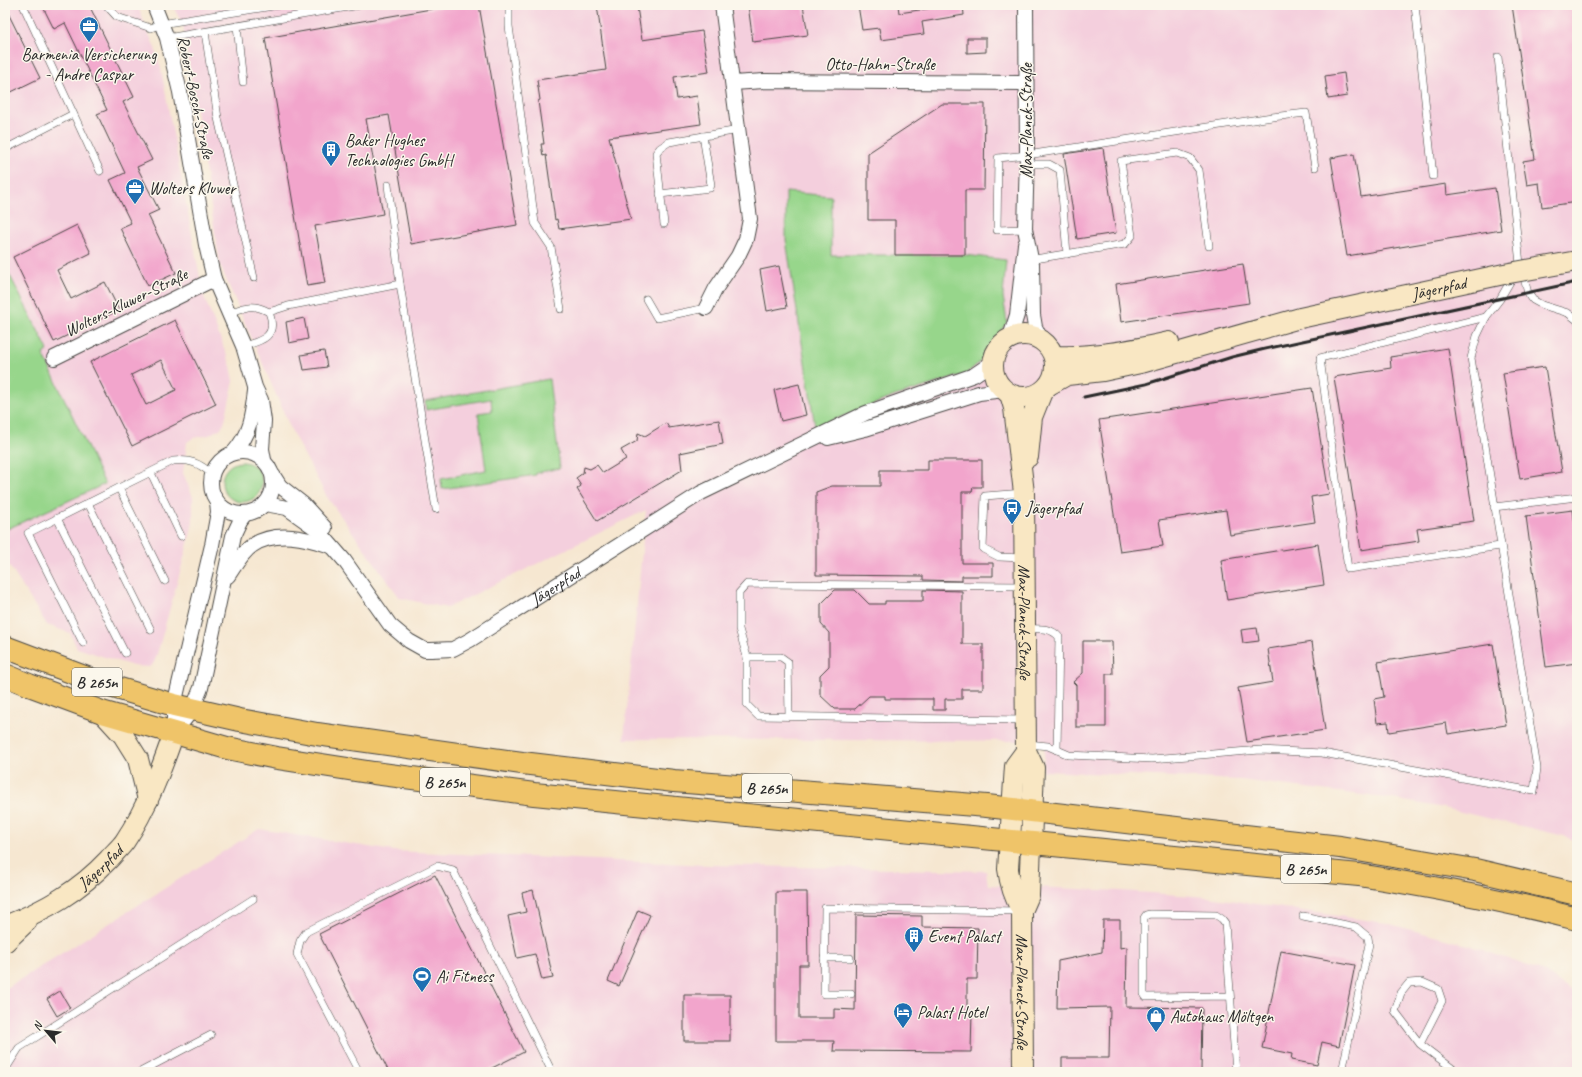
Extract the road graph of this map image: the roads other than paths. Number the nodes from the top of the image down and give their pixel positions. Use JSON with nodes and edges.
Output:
{"nodes":[{"id":1,"x":23,"y":5,"type":"edge"},
{"id":2,"x":106,"y":5,"type":"edge"},
{"id":3,"x":154,"y":5,"type":"edge"},
{"id":4,"x":279,"y":5,"type":"edge"},
{"id":5,"x":360,"y":5,"type":"edge"},
{"id":6,"x":509,"y":5,"type":"edge"},
{"id":7,"x":722,"y":5,"type":"edge"},
{"id":8,"x":1026,"y":5,"type":"edge"},
{"id":9,"x":1415,"y":5,"type":"edge"},
{"id":10,"x":234,"y":9,"type":"edge"},
{"id":11,"x":161,"y":24,"type":"junction"},
{"id":12,"x":237,"y":26,"type":"junction"},
{"id":13,"x":205,"y":32,"type":"junction"},
{"id":14,"x":167,"y":38,"type":"junction"},
{"id":15,"x":1498,"y":57,"type":"dead end"},
{"id":16,"x":243,"y":82,"type":"dead end"},
{"id":17,"x":733,"y":83,"type":"junction"},
{"id":18,"x":1026,"y":83,"type":"junction"},
{"id":19,"x":73,"y":114,"type":"junction"},
{"id":20,"x":739,"y":130,"type":"junction"},
{"id":21,"x":703,"y":136,"type":"junction"},
{"id":22,"x":5,"y":149,"type":"edge"},
{"id":23,"x":1027,"y":160,"type":"junction"},
{"id":24,"x":1315,"y":168,"type":"dead end"},
{"id":25,"x":100,"y":171,"type":"dead end"},
{"id":26,"x":1433,"y":176,"type":"dead end"},
{"id":27,"x":388,"y":185,"type":"dead end"},
{"id":28,"x":660,"y":194,"type":"junction"},
{"id":29,"x":664,"y":224,"type":"dead end"},
{"id":30,"x":1025,"y":232,"type":"junction"},
{"id":31,"x":1209,"y":246,"type":"dead end"},
{"id":32,"x":1577,"y":253,"type":"edge"},
{"id":33,"x":1067,"y":254,"type":"junction"},
{"id":34,"x":1027,"y":260,"type":"junction"},
{"id":35,"x":1577,"y":261,"type":"edge"},
{"id":36,"x":1520,"y":264,"type":"junction"},
{"id":37,"x":254,"y":278,"type":"dead end"},
{"id":38,"x":214,"y":279,"type":"junction"},
{"id":39,"x":400,"y":284,"type":"junction"},
{"id":40,"x":646,"y":299,"type":"dead end"},
{"id":41,"x":706,"y":308,"type":"joint"},
{"id":42,"x":561,"y":310,"type":"dead end"},
{"id":43,"x":269,"y":312,"type":"junction"},
{"id":44,"x":229,"y":313,"type":"junction"},
{"id":45,"x":1486,"y":317,"type":"junction"},
{"id":46,"x":1300,"y":318,"type":"junction"},
{"id":47,"x":1577,"y":320,"type":"edge"},
{"id":48,"x":1010,"y":337,"type":"junction"},
{"id":49,"x":1041,"y":339,"type":"junction"},
{"id":50,"x":243,"y":346,"type":"junction"},
{"id":51,"x":1054,"y":356,"type":"junction"},
{"id":52,"x":54,"y":358,"type":"dead end"},
{"id":53,"x":993,"y":362,"type":"junction"},
{"id":54,"x":255,"y":387,"type":"junction"},
{"id":55,"x":1045,"y":388,"type":"junction"},
{"id":56,"x":1007,"y":392,"type":"junction"},
{"id":57,"x":804,"y":443,"type":"junction"},
{"id":58,"x":233,"y":453,"type":"junction"},
{"id":59,"x":264,"y":460,"type":"junction"},
{"id":60,"x":151,"y":473,"type":"junction"},
{"id":61,"x":212,"y":474,"type":"junction"},
{"id":62,"x":273,"y":476,"type":"junction"},
{"id":63,"x":119,"y":488,"type":"junction"},
{"id":64,"x":1024,"y":493,"type":"junction"},
{"id":65,"x":1577,"y":497,"type":"edge"},
{"id":66,"x":216,"y":501,"type":"junction"},
{"id":67,"x":88,"y":503,"type":"junction"},
{"id":68,"x":265,"y":504,"type":"junction"},
{"id":69,"x":1494,"y":507,"type":"junction"},
{"id":70,"x":436,"y":509,"type":"dead end"},
{"id":71,"x":245,"y":514,"type":"junction"},
{"id":72,"x":57,"y":518,"type":"junction"},
{"id":73,"x":181,"y":536,"type":"dead end"},
{"id":74,"x":333,"y":546,"type":"junction"},
{"id":75,"x":1500,"y":546,"type":"junction"},
{"id":76,"x":1024,"y":558,"type":"junction"},
{"id":77,"x":165,"y":580,"type":"dead end"},
{"id":78,"x":223,"y":583,"type":"junction"},
{"id":79,"x":1025,"y":586,"type":"junction"},
{"id":80,"x":1025,"y":629,"type":"junction"},
{"id":81,"x":151,"y":630,"type":"dead end"},
{"id":82,"x":83,"y":643,"type":"dead end"},
{"id":83,"x":5,"y":647,"type":"edge"},
{"id":84,"x":125,"y":653,"type":"dead end"},
{"id":85,"x":747,"y":657,"type":"junction"},
{"id":86,"x":5,"y":675,"type":"edge"},
{"id":87,"x":183,"y":708,"type":"junction"},
{"id":88,"x":102,"y":712,"type":"junction"},
{"id":89,"x":789,"y":716,"type":"junction"},
{"id":90,"x":1026,"y":720,"type":"junction"},
{"id":91,"x":174,"y":733,"type":"junction"},
{"id":92,"x":1026,"y":748,"type":"junction"},
{"id":93,"x":1057,"y":750,"type":"junction"},
{"id":94,"x":148,"y":800,"type":"junction"},
{"id":95,"x":1023,"y":810,"type":"junction"},
{"id":96,"x":1010,"y":840,"type":"junction"},
{"id":97,"x":1032,"y":842,"type":"junction"},
{"id":98,"x":1577,"y":894,"type":"edge"},
{"id":99,"x":253,"y":899,"type":"dead end"},
{"id":100,"x":1022,"y":911,"type":"junction"},
{"id":101,"x":33,"y":915,"type":"junction"},
{"id":102,"x":1303,"y":916,"type":"dead end"},
{"id":103,"x":1577,"y":918,"type":"edge"},
{"id":104,"x":5,"y":926,"type":"edge"},
{"id":105,"x":5,"y":942,"type":"edge"},
{"id":106,"x":824,"y":958,"type":"junction"},
{"id":107,"x":850,"y":958,"type":"dead end"},
{"id":108,"x":851,"y":994,"type":"dead end"},
{"id":109,"x":1230,"y":996,"type":"junction"},
{"id":110,"x":211,"y":1035,"type":"dead end"},
{"id":111,"x":1420,"y":1044,"type":"junction"},
{"id":112,"x":5,"y":1070,"type":"edge"},
{"id":113,"x":140,"y":1072,"type":"edge"},
{"id":114,"x":359,"y":1072,"type":"edge"},
{"id":115,"x":552,"y":1072,"type":"edge"},
{"id":116,"x":1023,"y":1072,"type":"edge"},
{"id":117,"x":1236,"y":1072,"type":"edge"},
{"id":118,"x":1343,"y":1072,"type":"edge"},
{"id":119,"x":1457,"y":1072,"type":"edge"}],
"edges":[{"from":1,"to":19,"type":"lane"},
{"from":2,"to":11,"type":"lane"},
{"from":3,"to":11,"type":"street","name":"Robert-Bosch-Straße"},
{"from":4,"to":10,"type":"lane"},
{"from":5,"to":12,"type":"lane"},
{"from":6,"to":42,"type":"lane"},
{"from":7,"to":17,"type":"street"},
{"from":8,"to":18,"type":"street","name":"Max-Planck-Straße"},
{"from":9,"to":26,"type":"lane"},
{"from":10,"to":11,"type":"lane"},
{"from":11,"to":14,"type":"street","name":"Robert-Bosch-Straße"},
{"from":12,"to":13,"type":"lane"},
{"from":12,"to":16,"type":"lane"},
{"from":13,"to":14,"type":"lane"},
{"from":13,"to":37,"type":"lane"},
{"from":14,"to":38,"type":"street","name":"Robert-Bosch-Straße"},
{"from":15,"to":36,"type":"lane"},
{"from":17,"to":18,"type":"street","name":"Otto-Hahn-Straße"},
{"from":17,"to":20,"type":"street"},
{"from":18,"to":23,"type":"street","name":"Max-Planck-Straße"},
{"from":19,"to":22,"type":"lane"},
{"from":19,"to":25,"type":"lane"},
{"from":20,"to":21,"type":"lane"},
{"from":20,"to":41,"type":"street"},
{"from":21,"to":28,"type":"lane"},
{"from":21,"to":28,"type":"lane"},
{"from":23,"to":24,"type":"lane"},
{"from":23,"to":30,"type":"street","name":"Max-Planck-Straße"},
{"from":23,"to":30,"type":"lane"},
{"from":23,"to":33,"type":"lane"},
{"from":27,"to":39,"type":"lane"},
{"from":28,"to":29,"type":"lane"},
{"from":30,"to":34,"type":"street","name":"Max-Planck-Straße"},
{"from":31,"to":33,"type":"lane"},
{"from":32,"to":36,"type":"lane"},
{"from":33,"to":34,"type":"lane"},
{"from":34,"to":48,"type":"street","name":"Max-Planck-Straße"},
{"from":34,"to":49,"type":"street","name":"Max-Planck-Straße"},
{"from":35,"to":46,"type":"main road","name":"Jägerpfad","bridge":true},
{"from":36,"to":45,"type":"lane"},
{"from":36,"to":47,"type":"lane"},
{"from":38,"to":44,"type":"street","name":"Robert-Bosch-Straße"},
{"from":38,"to":52,"type":"street","name":"Wolters-Kluwer-Straße"},
{"from":39,"to":43,"type":"lane"},
{"from":39,"to":70,"type":"lane"},
{"from":40,"to":41,"type":"lane"},
{"from":43,"to":44,"type":"lane"},
{"from":43,"to":50,"type":"lane"},
{"from":44,"to":50,"type":"street","name":"Robert-Bosch-Straße"},
{"from":45,"to":69,"type":"lane"},
{"from":45,"to":75,"type":"lane"},
{"from":46,"to":51,"type":"main road","name":"Jägerpfad"},
{"from":46,"to":55,"type":"main road","name":"Jägerpfad"},
{"from":48,"to":49,"type":"main road"},
{"from":48,"to":53,"type":"main road"},
{"from":49,"to":51,"type":"main road"},
{"from":50,"to":54,"type":"street","name":"Robert-Bosch-Straße"},
{"from":51,"to":55,"type":"main road"},
{"from":53,"to":56,"type":"main road"},
{"from":53,"to":57,"type":"street"},
{"from":54,"to":58,"type":"street","name":"Robert-Bosch-Straße"},
{"from":54,"to":59,"type":"street","name":"Robert-Bosch-Straße"},
{"from":55,"to":56,"type":"main road"},
{"from":55,"to":64,"type":"main road","name":"Max-Planck-Straße"},
{"from":56,"to":57,"type":"street"},
{"from":56,"to":64,"type":"main road","name":"Max-Planck-Straße"},
{"from":57,"to":74,"type":"street","name":"Jägerpfad"},
{"from":58,"to":59,"type":"street"},
{"from":58,"to":61,"type":"street"},
{"from":59,"to":62,"type":"street"},
{"from":60,"to":61,"type":"lane"},
{"from":60,"to":63,"type":"lane"},
{"from":60,"to":73,"type":"lane"},
{"from":61,"to":66,"type":"street"},
{"from":62,"to":68,"type":"street"},
{"from":62,"to":74,"type":"street"},
{"from":63,"to":67,"type":"lane"},
{"from":63,"to":77,"type":"lane"},
{"from":64,"to":76,"type":"main road","name":"Max-Planck-Straße"},
{"from":64,"to":76,"type":"lane"},
{"from":65,"to":69,"type":"lane"},
{"from":66,"to":71,"type":"street"},
{"from":66,"to":87,"type":"street"},
{"from":67,"to":72,"type":"lane"},
{"from":67,"to":81,"type":"lane"},
{"from":68,"to":71,"type":"street"},
{"from":68,"to":74,"type":"street"},
{"from":69,"to":75,"type":"lane"},
{"from":71,"to":78,"type":"street"},
{"from":72,"to":82,"type":"lane"},
{"from":72,"to":84,"type":"lane"},
{"from":74,"to":78,"type":"street"},
{"from":75,"to":93,"type":"lane"},
{"from":76,"to":79,"type":"main road","name":"Max-Planck-Straße"},
{"from":78,"to":87,"type":"street"},
{"from":79,"to":80,"type":"main road","name":"Max-Planck-Straße"},
{"from":79,"to":85,"type":"lane"},
{"from":80,"to":90,"type":"main road","name":"Max-Planck-Straße"},
{"from":80,"to":93,"type":"lane"},
{"from":83,"to":87,"type":"main road","number":"B 265n"},
{"from":85,"to":89,"type":"lane"},
{"from":85,"to":89,"type":"lane"},
{"from":86,"to":88,"type":"main road","number":"B 265n"},
{"from":87,"to":91,"type":"street"},
{"from":87,"to":95,"type":"main road","number":"B 265n"},
{"from":88,"to":91,"type":"main road","number":"B 265n"},
{"from":88,"to":94,"type":"main road"},
{"from":89,"to":90,"type":"lane"},
{"from":90,"to":92,"type":"main road","name":"Max-Planck-Straße"},
{"from":91,"to":94,"type":"main road","name":"Jägerpfad"},
{"from":91,"to":96,"type":"main road","number":"B 265n"},
{"from":92,"to":93,"type":"lane"},
{"from":92,"to":95,"type":"main road","name":"Max-Planck-Straße"},
{"from":94,"to":101,"type":"main road","name":"Jägerpfad"},
{"from":95,"to":96,"type":"main road","name":"Max-Planck-Straße"},
{"from":95,"to":97,"type":"main road","name":"Max-Planck-Straße"},
{"from":95,"to":98,"type":"main road","number":"B 265n"},
{"from":96,"to":97,"type":"main road","number":"B 265n"},
{"from":96,"to":100,"type":"main road","name":"Max-Planck-Straße"},
{"from":97,"to":100,"type":"main road","name":"Max-Planck-Straße"},
{"from":97,"to":103,"type":"main road","number":"B 265n"},
{"from":99,"to":112,"type":"lane"},
{"from":100,"to":106,"type":"lane"},
{"from":100,"to":116,"type":"main road","name":"Max-Planck-Straße"},
{"from":101,"to":104,"type":"main road"},
{"from":101,"to":105,"type":"main road"},
{"from":102,"to":118,"type":"lane"},
{"from":106,"to":107,"type":"lane"},
{"from":106,"to":108,"type":"lane"},
{"from":109,"to":109,"type":"lane"},
{"from":109,"to":117,"type":"lane"},
{"from":110,"to":113,"type":"lane"},
{"from":111,"to":111,"type":"lane"},
{"from":111,"to":119,"type":"lane"},
{"from":114,"to":115,"type":"lane"}]}
